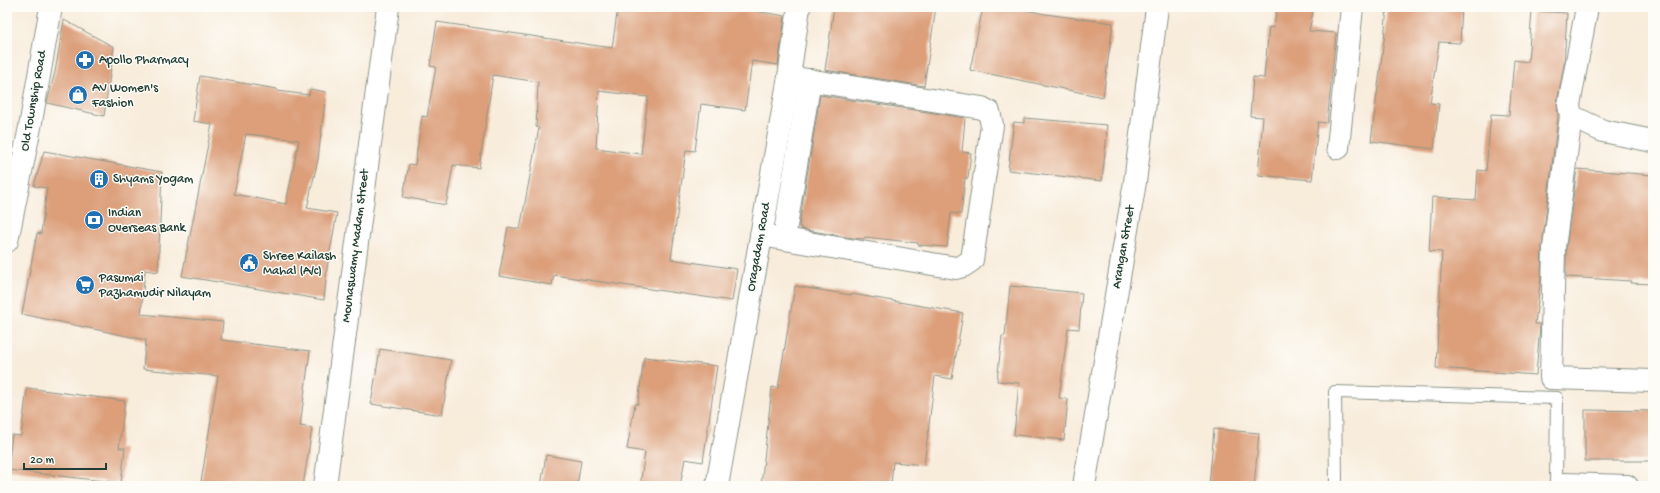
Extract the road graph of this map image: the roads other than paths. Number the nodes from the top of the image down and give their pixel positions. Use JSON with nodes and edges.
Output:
{"nodes":[{"id":1,"x":51,"y":7,"type":"edge"},
{"id":2,"x":388,"y":7,"type":"edge"},
{"id":3,"x":799,"y":7,"type":"edge"},
{"id":4,"x":1156,"y":7,"type":"edge"},
{"id":5,"x":1352,"y":7,"type":"edge"},
{"id":6,"x":1587,"y":7,"type":"edge"},
{"id":7,"x":790,"y":77,"type":"junction"},
{"id":8,"x":810,"y":80,"type":"junction"},
{"id":9,"x":1571,"y":116,"type":"junction"},
{"id":10,"x":1653,"y":142,"type":"edge"},
{"id":11,"x":1338,"y":148,"type":"dead end"},
{"id":12,"x":761,"y":235,"type":"junction"},
{"id":13,"x":784,"y":238,"type":"junction"},
{"id":14,"x":7,"y":241,"type":"edge"},
{"id":15,"x":1653,"y":381,"type":"edge"},
{"id":16,"x":1559,"y":484,"type":"edge"},
{"id":17,"x":325,"y":486,"type":"edge"},
{"id":18,"x":717,"y":486,"type":"edge"},
{"id":19,"x":1084,"y":486,"type":"edge"},
{"id":20,"x":1336,"y":486,"type":"edge"},
{"id":21,"x":1627,"y":486,"type":"edge"}],
"edges":[{"from":1,"to":14,"type":"street","name":"Old Township Road"},
{"from":2,"to":17,"type":"street","name":"Mounaswamy Madam Street"},
{"from":3,"to":7,"type":"street","name":"Oragadam Road"},
{"from":4,"to":19,"type":"street","name":"Arangan Street"},
{"from":5,"to":11,"type":"street"},
{"from":6,"to":9,"type":"street"},
{"from":7,"to":8,"type":"street"},
{"from":7,"to":12,"type":"street","name":"Oragadam Road"},
{"from":8,"to":13,"type":"street"},
{"from":8,"to":13,"type":"street"},
{"from":9,"to":10,"type":"street"},
{"from":9,"to":15,"type":"street"},
{"from":12,"to":13,"type":"street"},
{"from":12,"to":18,"type":"street","name":"Oragadam Road"},
{"from":16,"to":20,"type":"lane"},
{"from":16,"to":21,"type":"street"}]}
